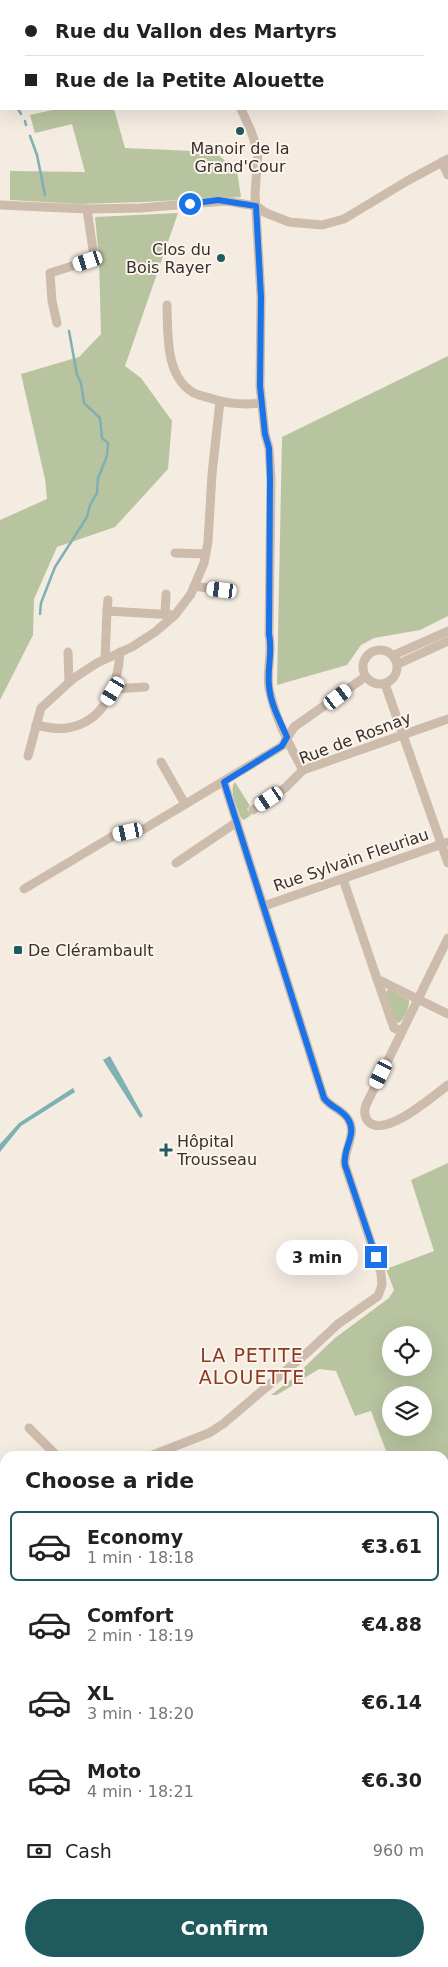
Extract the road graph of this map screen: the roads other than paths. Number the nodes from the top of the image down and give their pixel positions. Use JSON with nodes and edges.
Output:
{"nodes":[{"id":1,"x":240,"y":110,"type":"edge"},
{"id":2,"x":445,"y":160,"type":"edge"},
{"id":3,"x":448,"y":175,"type":"edge"},
{"id":4,"x":0,"y":205,"type":"edge"},
{"id":5,"x":256,"y":206,"type":"junction"},
{"id":6,"x":88,"y":209,"type":"junction"},
{"id":7,"x":167,"y":305,"type":"dead end"},
{"id":8,"x":57,"y":323,"type":"dead end"},
{"id":9,"x":220,"y":401,"type":"junction"},
{"id":10,"x":262,"y":402,"type":"junction"},
{"id":11,"x":176,"y":553,"type":"dead end"},
{"id":12,"x":206,"y":554,"type":"junction"},
{"id":13,"x":194,"y":586,"type":"junction"},
{"id":14,"x":222,"y":590,"type":"dead end"},
{"id":15,"x":166,"y":594,"type":"dead end"},
{"id":16,"x":108,"y":600,"type":"dead end"},
{"id":17,"x":107,"y":611,"type":"junction"},
{"id":18,"x":165,"y":614,"type":"junction"},
{"id":19,"x":174,"y":615,"type":"junction"},
{"id":20,"x":448,"y":631,"type":"edge"},
{"id":21,"x":448,"y":641,"type":"edge"},
{"id":22,"x":68,"y":652,"type":"dead end"},
{"id":23,"x":120,"y":652,"type":"junction"},
{"id":24,"x":105,"y":659,"type":"junction"},
{"id":25,"x":396,"y":660,"type":"junction"},
{"id":26,"x":365,"y":676,"type":"junction"},
{"id":27,"x":69,"y":682,"type":"junction"},
{"id":28,"x":385,"y":684,"type":"junction"},
{"id":29,"x":145,"y":687,"type":"dead end"},
{"id":30,"x":114,"y":689,"type":"junction"},
{"id":31,"x":448,"y":719,"type":"edge"},
{"id":32,"x":36,"y":725,"type":"junction"},
{"id":33,"x":403,"y":734,"type":"junction"},
{"id":34,"x":287,"y":737,"type":"junction"},
{"id":35,"x":28,"y":756,"type":"dead end"},
{"id":36,"x":161,"y":762,"type":"dead end"},
{"id":37,"x":303,"y":770,"type":"junction"},
{"id":38,"x":224,"y":782,"type":"junction"},
{"id":39,"x":185,"y":804,"type":"junction"},
{"id":40,"x":252,"y":810,"type":"dead end"},
{"id":41,"x":237,"y":822,"type":"junction"},
{"id":42,"x":445,"y":844,"type":"edge"},
{"id":43,"x":176,"y":863,"type":"dead end"},
{"id":44,"x":448,"y":863,"type":"edge"},
{"id":45,"x":343,"y":879,"type":"junction"},
{"id":46,"x":24,"y":889,"type":"dead end"},
{"id":47,"x":264,"y":906,"type":"junction"},
{"id":48,"x":448,"y":938,"type":"edge"},
{"id":49,"x":377,"y":980,"type":"junction"},
{"id":50,"x":417,"y":999,"type":"junction"},
{"id":51,"x":448,"y":1014,"type":"edge"},
{"id":52,"x":402,"y":1031,"type":"junction"},
{"id":53,"x":448,"y":1085,"type":"edge"},
{"id":54,"x":366,"y":1116,"type":"junction"},
{"id":55,"x":349,"y":1120,"type":"junction"},
{"id":56,"x":29,"y":1428,"type":"dead end"},
{"id":57,"x":53,"y":1451,"type":"edge"},
{"id":58,"x":163,"y":1451,"type":"edge"}],
"edges":[{"from":1,"to":5,"type":"street"},
{"from":2,"to":3,"type":"street"},
{"from":2,"to":5,"type":"street"},
{"from":4,"to":6,"type":"street"},
{"from":5,"to":6,"type":"street"},
{"from":5,"to":10,"type":"street"},
{"from":6,"to":8,"type":"street"},
{"from":7,"to":9,"type":"street"},
{"from":9,"to":10,"type":"street"},
{"from":9,"to":12,"type":"street"},
{"from":10,"to":34,"type":"street"},
{"from":11,"to":12,"type":"street"},
{"from":12,"to":13,"type":"street"},
{"from":13,"to":14,"type":"street"},
{"from":13,"to":19,"type":"street"},
{"from":15,"to":18,"type":"street"},
{"from":16,"to":17,"type":"street"},
{"from":17,"to":18,"type":"street"},
{"from":17,"to":24,"type":"street"},
{"from":18,"to":19,"type":"street"},
{"from":19,"to":23,"type":"street"},
{"from":20,"to":25,"type":"street"},
{"from":21,"to":25,"type":"street"},
{"from":22,"to":27,"type":"street"},
{"from":23,"to":24,"type":"street"},
{"from":23,"to":30,"type":"street"},
{"from":24,"to":27,"type":"street"},
{"from":25,"to":26,"type":"street"},
{"from":25,"to":28,"type":"street"},
{"from":26,"to":28,"type":"street"},
{"from":26,"to":34,"type":"street"},
{"from":27,"to":32,"type":"street"},
{"from":28,"to":33,"type":"street"},
{"from":29,"to":30,"type":"street"},
{"from":30,"to":32,"type":"street"},
{"from":31,"to":33,"type":"street","name":"Rue de Rosnay"},
{"from":32,"to":35,"type":"street"},
{"from":33,"to":37,"type":"street","name":"Rue de Rosnay"},
{"from":33,"to":42,"type":"street"},
{"from":34,"to":37,"type":"street"},
{"from":34,"to":38,"type":"street"},
{"from":36,"to":39,"type":"street"},
{"from":37,"to":40,"type":"street","name":"Rue de Rosnay"},
{"from":38,"to":39,"type":"street"},
{"from":38,"to":41,"type":"street"},
{"from":39,"to":46,"type":"street"},
{"from":41,"to":43,"type":"street"},
{"from":41,"to":47,"type":"street"},
{"from":42,"to":44,"type":"street"},
{"from":42,"to":45,"type":"street","name":"Rue Sylvain Fleuriau"},
{"from":45,"to":47,"type":"street","name":"Rue Sylvain Fleuriau"},
{"from":45,"to":49,"type":"street"},
{"from":47,"to":55,"type":"street"},
{"from":48,"to":50,"type":"street"},
{"from":49,"to":50,"type":"street"},
{"from":49,"to":52,"type":"street"},
{"from":50,"to":51,"type":"street"},
{"from":50,"to":52,"type":"street"},
{"from":52,"to":54,"type":"street"},
{"from":53,"to":54,"type":"street"},
{"from":54,"to":55,"type":"street"},
{"from":55,"to":58,"type":"street"},
{"from":56,"to":57,"type":"street"}]}
